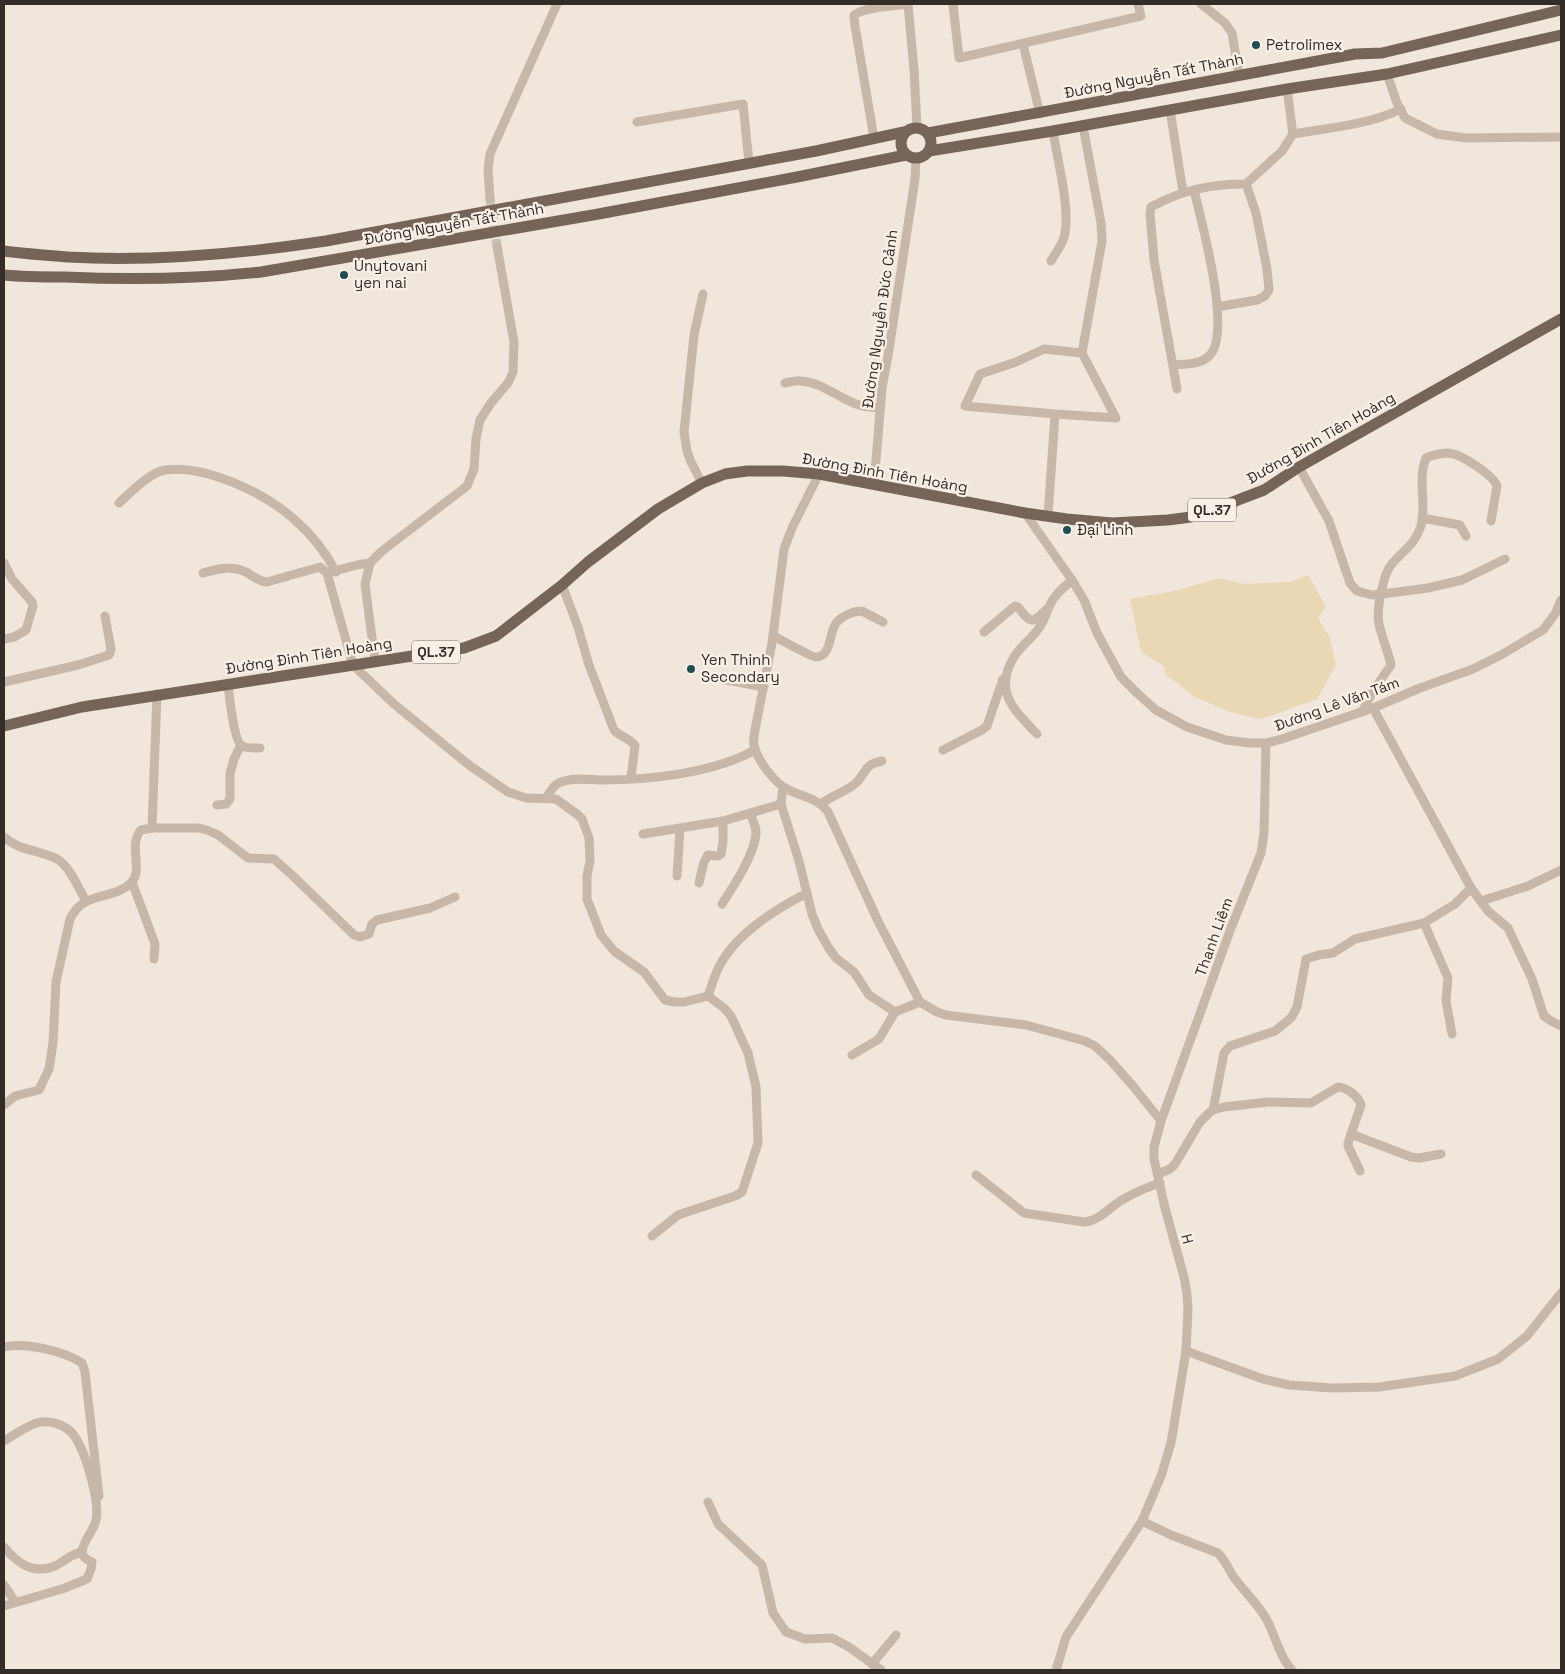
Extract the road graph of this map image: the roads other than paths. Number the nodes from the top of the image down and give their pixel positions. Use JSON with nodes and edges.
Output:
{"nodes":[{"id":1,"x":557,"y":4,"type":"edge"},
{"id":2,"x":908,"y":4,"type":"edge"},
{"id":3,"x":953,"y":4,"type":"edge"},
{"id":4,"x":1138,"y":4,"type":"edge"},
{"id":5,"x":1201,"y":4,"type":"edge"},
{"id":6,"x":1561,"y":10,"type":"edge"},
{"id":7,"x":1561,"y":34,"type":"edge"},
{"id":8,"x":1023,"y":44,"type":"junction"},
{"id":9,"x":1382,"y":52,"type":"junction"},
{"id":10,"x":1387,"y":74,"type":"junction"},
{"id":11,"x":1239,"y":75,"type":"junction"},
{"id":12,"x":1287,"y":89,"type":"junction"},
{"id":13,"x":1242,"y":97,"type":"junction"},
{"id":14,"x":1401,"y":109,"type":"junction"},
{"id":15,"x":1170,"y":110,"type":"junction"},
{"id":16,"x":1040,"y":114,"type":"junction"},
{"id":17,"x":637,"y":122,"type":"dead end"},
{"id":18,"x":1083,"y":126,"type":"junction"},
{"id":19,"x":916,"y":127,"type":"junction"},
{"id":20,"x":904,"y":132,"type":"junction"},
{"id":21,"x":1053,"y":132,"type":"junction"},
{"id":22,"x":928,"y":133,"type":"junction"},
{"id":23,"x":1292,"y":134,"type":"junction"},
{"id":24,"x":1561,"y":137,"type":"edge"},
{"id":25,"x":874,"y":138,"type":"junction"},
{"id":26,"x":929,"y":151,"type":"junction"},
{"id":27,"x":911,"y":156,"type":"junction"},
{"id":28,"x":750,"y":163,"type":"junction"},
{"id":29,"x":1246,"y":184,"type":"junction"},
{"id":30,"x":1194,"y":190,"type":"junction"},
{"id":31,"x":1183,"y":192,"type":"junction"},
{"id":32,"x":588,"y":193,"type":"junction"},
{"id":33,"x":490,"y":199,"type":"tunnel mouth"},
{"id":34,"x":593,"y":215,"type":"junction"},
{"id":35,"x":326,"y":241,"type":"junction"},
{"id":36,"x":497,"y":246,"type":"tunnel mouth"},
{"id":37,"x":4,"y":251,"type":"edge"},
{"id":38,"x":328,"y":260,"type":"junction"},
{"id":39,"x":1051,"y":261,"type":"dead end"},
{"id":40,"x":4,"y":275,"type":"edge"},
{"id":41,"x":703,"y":294,"type":"dead end"},
{"id":42,"x":1217,"y":307,"type":"junction"},
{"id":43,"x":1561,"y":319,"type":"edge"},
{"id":44,"x":1082,"y":353,"type":"junction"},
{"id":45,"x":1173,"y":365,"type":"junction"},
{"id":46,"x":785,"y":383,"type":"dead end"},
{"id":47,"x":1177,"y":389,"type":"dead end"},
{"id":48,"x":880,"y":407,"type":"junction"},
{"id":49,"x":1055,"y":414,"type":"junction"},
{"id":50,"x":1299,"y":467,"type":"junction"},
{"id":51,"x":819,"y":474,"type":"junction"},
{"id":52,"x":702,"y":483,"type":"junction"},
{"id":53,"x":874,"y":484,"type":"junction"},
{"id":54,"x":119,"y":503,"type":"dead end"},
{"id":55,"x":1024,"y":513,"type":"junction"},
{"id":56,"x":1048,"y":516,"type":"junction"},
{"id":57,"x":1422,"y":518,"type":"junction"},
{"id":58,"x":1491,"y":522,"type":"dead end"},
{"id":59,"x":1466,"y":536,"type":"dead end"},
{"id":60,"x":1505,"y":560,"type":"dead end"},
{"id":61,"x":4,"y":563,"type":"edge"},
{"id":62,"x":370,"y":563,"type":"junction"},
{"id":63,"x":331,"y":572,"type":"junction"},
{"id":64,"x":203,"y":573,"type":"dead end"},
{"id":65,"x":1072,"y":580,"type":"junction"},
{"id":66,"x":562,"y":585,"type":"junction"},
{"id":67,"x":1382,"y":594,"type":"junction"},
{"id":68,"x":1561,"y":600,"type":"edge"},
{"id":69,"x":1049,"y":607,"type":"junction"},
{"id":70,"x":105,"y":616,"type":"dead end"},
{"id":71,"x":883,"y":622,"type":"dead end"},
{"id":72,"x":984,"y":632,"type":"dead end"},
{"id":73,"x":773,"y":636,"type":"junction"},
{"id":74,"x":4,"y":639,"type":"edge"},
{"id":75,"x":375,"y":661,"type":"junction"},
{"id":76,"x":353,"y":665,"type":"junction"},
{"id":77,"x":1007,"y":672,"type":"junction"},
{"id":78,"x":721,"y":679,"type":"dead end"},
{"id":79,"x":4,"y":682,"type":"edge"},
{"id":80,"x":228,"y":684,"type":"junction"},
{"id":81,"x":764,"y":687,"type":"junction"},
{"id":82,"x":157,"y":694,"type":"junction"},
{"id":83,"x":1374,"y":708,"type":"junction"},
{"id":84,"x":1362,"y":712,"type":"junction"},
{"id":85,"x":4,"y":726,"type":"edge"},
{"id":86,"x":1037,"y":734,"type":"dead end"},
{"id":87,"x":1266,"y":743,"type":"junction"},
{"id":88,"x":241,"y":745,"type":"junction"},
{"id":89,"x":260,"y":748,"type":"dead end"},
{"id":90,"x":755,"y":750,"type":"junction"},
{"id":91,"x":943,"y":750,"type":"dead end"},
{"id":92,"x":882,"y":761,"type":"dead end"},
{"id":93,"x":631,"y":778,"type":"junction"},
{"id":94,"x":782,"y":787,"type":"junction"},
{"id":95,"x":546,"y":798,"type":"junction"},
{"id":96,"x":781,"y":804,"type":"junction"},
{"id":97,"x":821,"y":804,"type":"junction"},
{"id":98,"x":218,"y":805,"type":"dead end"},
{"id":99,"x":750,"y":814,"type":"junction"},
{"id":100,"x":723,"y":821,"type":"junction"},
{"id":101,"x":152,"y":828,"type":"junction"},
{"id":102,"x":680,"y":829,"type":"junction"},
{"id":103,"x":643,"y":834,"type":"dead end"},
{"id":104,"x":4,"y":837,"type":"edge"},
{"id":105,"x":1561,"y":870,"type":"edge"},
{"id":106,"x":677,"y":876,"type":"dead end"},
{"id":107,"x":132,"y":882,"type":"junction"},
{"id":108,"x":699,"y":884,"type":"dead end"},
{"id":109,"x":1471,"y":888,"type":"junction"},
{"id":110,"x":806,"y":893,"type":"junction"},
{"id":111,"x":455,"y":897,"type":"dead end"},
{"id":112,"x":86,"y":901,"type":"junction"},
{"id":113,"x":1481,"y":901,"type":"junction"},
{"id":114,"x":722,"y":904,"type":"dead end"},
{"id":115,"x":1424,"y":923,"type":"junction"},
{"id":116,"x":154,"y":959,"type":"dead end"},
{"id":117,"x":708,"y":996,"type":"junction"},
{"id":118,"x":920,"y":1002,"type":"junction"},
{"id":119,"x":895,"y":1012,"type":"junction"},
{"id":120,"x":1561,"y":1026,"type":"edge"},
{"id":121,"x":1452,"y":1034,"type":"dead end"},
{"id":122,"x":852,"y":1055,"type":"dead end"},
{"id":123,"x":4,"y":1105,"type":"edge"},
{"id":124,"x":1213,"y":1110,"type":"junction"},
{"id":125,"x":1161,"y":1121,"type":"junction"},
{"id":126,"x":1351,"y":1134,"type":"junction"},
{"id":127,"x":1156,"y":1135,"type":"joint"},
{"id":128,"x":1441,"y":1154,"type":"dead end"},
{"id":129,"x":1360,"y":1171,"type":"dead end"},
{"id":130,"x":976,"y":1175,"type":"dead end"},
{"id":131,"x":1159,"y":1178,"type":"junction"},
{"id":132,"x":652,"y":1236,"type":"dead end"},
{"id":133,"x":1561,"y":1293,"type":"edge"},
{"id":134,"x":4,"y":1348,"type":"edge"},
{"id":135,"x":1186,"y":1351,"type":"junction"},
{"id":136,"x":4,"y":1441,"type":"edge"},
{"id":137,"x":708,"y":1502,"type":"dead end"},
{"id":138,"x":96,"y":1516,"type":"junction"},
{"id":139,"x":1142,"y":1521,"type":"junction"},
{"id":140,"x":4,"y":1547,"type":"edge"},
{"id":141,"x":82,"y":1552,"type":"junction"},
{"id":142,"x":4,"y":1585,"type":"edge"},
{"id":143,"x":15,"y":1602,"type":"junction"},
{"id":144,"x":4,"y":1606,"type":"edge"},
{"id":145,"x":896,"y":1635,"type":"dead end"},
{"id":146,"x":872,"y":1664,"type":"junction"},
{"id":147,"x":881,"y":1670,"type":"edge"},
{"id":148,"x":1058,"y":1670,"type":"edge"},
{"id":149,"x":1292,"y":1670,"type":"edge"}],
"edges":[{"from":1,"to":33,"type":"street"},
{"from":2,"to":19,"type":"street"},
{"from":2,"to":25,"type":"street"},
{"from":3,"to":8,"type":"street"},
{"from":4,"to":8,"type":"street"},
{"from":5,"to":11,"type":"street"},
{"from":6,"to":9,"type":"main road","name":"Đường Nguyễn Tất Thành"},
{"from":7,"to":10,"type":"main road"},
{"from":8,"to":16,"type":"street"},
{"from":9,"to":10,"type":"main road"},
{"from":9,"to":11,"type":"main road","name":"Đường Nguyễn Tất Thành"},
{"from":10,"to":12,"type":"main road"},
{"from":10,"to":14,"type":"street"},
{"from":11,"to":13,"type":"main road"},
{"from":11,"to":16,"type":"main road","name":"Đường Nguyễn Tất Thành"},
{"from":12,"to":13,"type":"main road"},
{"from":12,"to":23,"type":"street"},
{"from":13,"to":15,"type":"main road"},
{"from":14,"to":23,"type":"street"},
{"from":14,"to":24,"type":"street"},
{"from":15,"to":18,"type":"main road"},
{"from":15,"to":31,"type":"street"},
{"from":16,"to":22,"type":"main road","name":"Đường Nguyễn Tất Thành"},
{"from":17,"to":28,"type":"street"},
{"from":18,"to":21,"type":"main road"},
{"from":18,"to":44,"type":"street"},
{"from":19,"to":20,"type":"main road"},
{"from":19,"to":22,"type":"main road"},
{"from":20,"to":25,"type":"main road","name":"Đường Nguyễn Tất Thành"},
{"from":20,"to":27,"type":"main road"},
{"from":21,"to":26,"type":"main road"},
{"from":21,"to":39,"type":"street"},
{"from":22,"to":26,"type":"main road"},
{"from":23,"to":29,"type":"street"},
{"from":25,"to":28,"type":"main road","name":"Đường Nguyễn Tất Thành"},
{"from":26,"to":27,"type":"main road"},
{"from":27,"to":34,"type":"main road","name":"Đường Nguyễn Tất Thành"},
{"from":27,"to":48,"type":"street","name":"Đường Nguyễn Đức Cảnh"},
{"from":28,"to":32,"type":"main road","name":"Đường Nguyễn Tất Thành"},
{"from":29,"to":30,"type":"street"},
{"from":29,"to":42,"type":"street"},
{"from":30,"to":31,"type":"street"},
{"from":30,"to":42,"type":"street"},
{"from":31,"to":45,"type":"street"},
{"from":32,"to":34,"type":"main road"},
{"from":32,"to":35,"type":"main road","name":"Đường Nguyễn Tất Thành"},
{"from":34,"to":38,"type":"main road","name":"Đường Nguyễn Tất Thành"},
{"from":35,"to":37,"type":"main road","name":"Đường Nguyễn Tất Thành"},
{"from":35,"to":38,"type":"main road"},
{"from":36,"to":62,"type":"street"},
{"from":38,"to":40,"type":"main road","name":"Đường Nguyễn Tất Thành"},
{"from":41,"to":52,"type":"street"},
{"from":42,"to":45,"type":"street"},
{"from":43,"to":50,"type":"main road","name":"Đường Đinh Tiên Hoàng","number":"QL.37"},
{"from":44,"to":49,"type":"street"},
{"from":44,"to":49,"type":"street"},
{"from":45,"to":47,"type":"street"},
{"from":46,"to":48,"type":"street"},
{"from":48,"to":53,"type":"street","name":"Đường Nguyễn Đức Cảnh"},
{"from":49,"to":56,"type":"street"},
{"from":50,"to":56,"type":"main road","name":"Đường Đinh Tiên Hoàng","number":"QL.37"},
{"from":50,"to":67,"type":"street"},
{"from":51,"to":52,"type":"main road","name":"Đường Đinh Tiên Hoàng","number":"QL.37"},
{"from":51,"to":53,"type":"main road","name":"Đường Đinh Tiên Hoàng","number":"QL.37"},
{"from":51,"to":73,"type":"street"},
{"from":52,"to":66,"type":"main road","name":"Đường Đinh Tiên Hoàng","number":"QL.37"},
{"from":53,"to":55,"type":"main road","name":"Đường Đinh Tiên Hoàng","number":"QL.37"},
{"from":54,"to":63,"type":"street"},
{"from":55,"to":56,"type":"main road","name":"Đường Đinh Tiên Hoàng","number":"QL.37"},
{"from":55,"to":65,"type":"street","name":"Đường Lê Văn Tám"},
{"from":57,"to":58,"type":"street"},
{"from":57,"to":59,"type":"street"},
{"from":57,"to":67,"type":"street"},
{"from":60,"to":67,"type":"street"},
{"from":61,"to":74,"type":"street"},
{"from":62,"to":63,"type":"street"},
{"from":62,"to":75,"type":"street"},
{"from":63,"to":64,"type":"street"},
{"from":63,"to":76,"type":"street"},
{"from":65,"to":69,"type":"street"},
{"from":65,"to":87,"type":"street","name":"Đường Lê Văn Tám"},
{"from":66,"to":75,"type":"main road","name":"Đường Đinh Tiên Hoàng","number":"QL.37"},
{"from":66,"to":93,"type":"street"},
{"from":67,"to":84,"type":"street"},
{"from":68,"to":83,"type":"street","name":"Đường Lê Văn Tám"},
{"from":69,"to":72,"type":"street"},
{"from":69,"to":77,"type":"street"},
{"from":70,"to":79,"type":"street"},
{"from":71,"to":73,"type":"street"},
{"from":73,"to":81,"type":"street"},
{"from":75,"to":76,"type":"main road","name":"Đường Đinh Tiên Hoàng","number":"QL.37"},
{"from":76,"to":80,"type":"main road","name":"Đường Đinh Tiên Hoàng","number":"QL.37"},
{"from":76,"to":95,"type":"street"},
{"from":77,"to":86,"type":"street"},
{"from":77,"to":91,"type":"street"},
{"from":78,"to":81,"type":"street"},
{"from":80,"to":82,"type":"main road","name":"Đường Đinh Tiên Hoàng","number":"QL.37"},
{"from":80,"to":88,"type":"street"},
{"from":81,"to":90,"type":"street"},
{"from":82,"to":85,"type":"main road","name":"Đường Đinh Tiên Hoàng","number":"QL.37"},
{"from":82,"to":101,"type":"street"},
{"from":83,"to":84,"type":"street","name":"Đường Lê Văn Tám"},
{"from":83,"to":109,"type":"street"},
{"from":84,"to":87,"type":"street","name":"Đường Lê Văn Tám"},
{"from":87,"to":125,"type":"street","name":"Thanh Liêm"},
{"from":88,"to":89,"type":"street"},
{"from":88,"to":98,"type":"street"},
{"from":90,"to":93,"type":"street"},
{"from":90,"to":94,"type":"street"},
{"from":92,"to":97,"type":"street"},
{"from":93,"to":95,"type":"street"},
{"from":94,"to":96,"type":"street"},
{"from":94,"to":97,"type":"street"},
{"from":95,"to":117,"type":"street"},
{"from":96,"to":99,"type":"street"},
{"from":96,"to":110,"type":"street"},
{"from":97,"to":118,"type":"street"},
{"from":99,"to":100,"type":"street"},
{"from":99,"to":114,"type":"street"},
{"from":100,"to":102,"type":"street"},
{"from":100,"to":108,"type":"street"},
{"from":101,"to":107,"type":"street"},
{"from":101,"to":111,"type":"street"},
{"from":102,"to":103,"type":"street"},
{"from":102,"to":106,"type":"street"},
{"from":104,"to":112,"type":"street"},
{"from":105,"to":113,"type":"street"},
{"from":107,"to":112,"type":"street"},
{"from":107,"to":116,"type":"street"},
{"from":109,"to":113,"type":"street"},
{"from":109,"to":115,"type":"street"},
{"from":110,"to":117,"type":"street"},
{"from":110,"to":119,"type":"street"},
{"from":112,"to":123,"type":"street"},
{"from":113,"to":120,"type":"street"},
{"from":115,"to":121,"type":"street"},
{"from":115,"to":124,"type":"street"},
{"from":117,"to":132,"type":"street"},
{"from":118,"to":119,"type":"street"},
{"from":118,"to":125,"type":"street"},
{"from":119,"to":122,"type":"street"},
{"from":124,"to":126,"type":"street"},
{"from":124,"to":131,"type":"street"},
{"from":125,"to":127,"type":"street","name":"Thanh Liêm"},
{"from":126,"to":128,"type":"street"},
{"from":126,"to":129,"type":"street"},
{"from":127,"to":131,"type":"street","name":"H"},
{"from":130,"to":131,"type":"street"},
{"from":131,"to":135,"type":"street","name":"H"},
{"from":133,"to":135,"type":"street"},
{"from":134,"to":138,"type":"street"},
{"from":135,"to":139,"type":"street","name":"H"},
{"from":136,"to":138,"type":"street"},
{"from":137,"to":146,"type":"street"},
{"from":138,"to":141,"type":"street"},
{"from":139,"to":148,"type":"street","name":"H"},
{"from":139,"to":149,"type":"street"},
{"from":140,"to":141,"type":"street"},
{"from":141,"to":143,"type":"street"},
{"from":142,"to":143,"type":"street"},
{"from":143,"to":144,"type":"street"},
{"from":145,"to":146,"type":"street"},
{"from":146,"to":147,"type":"street"}]}
